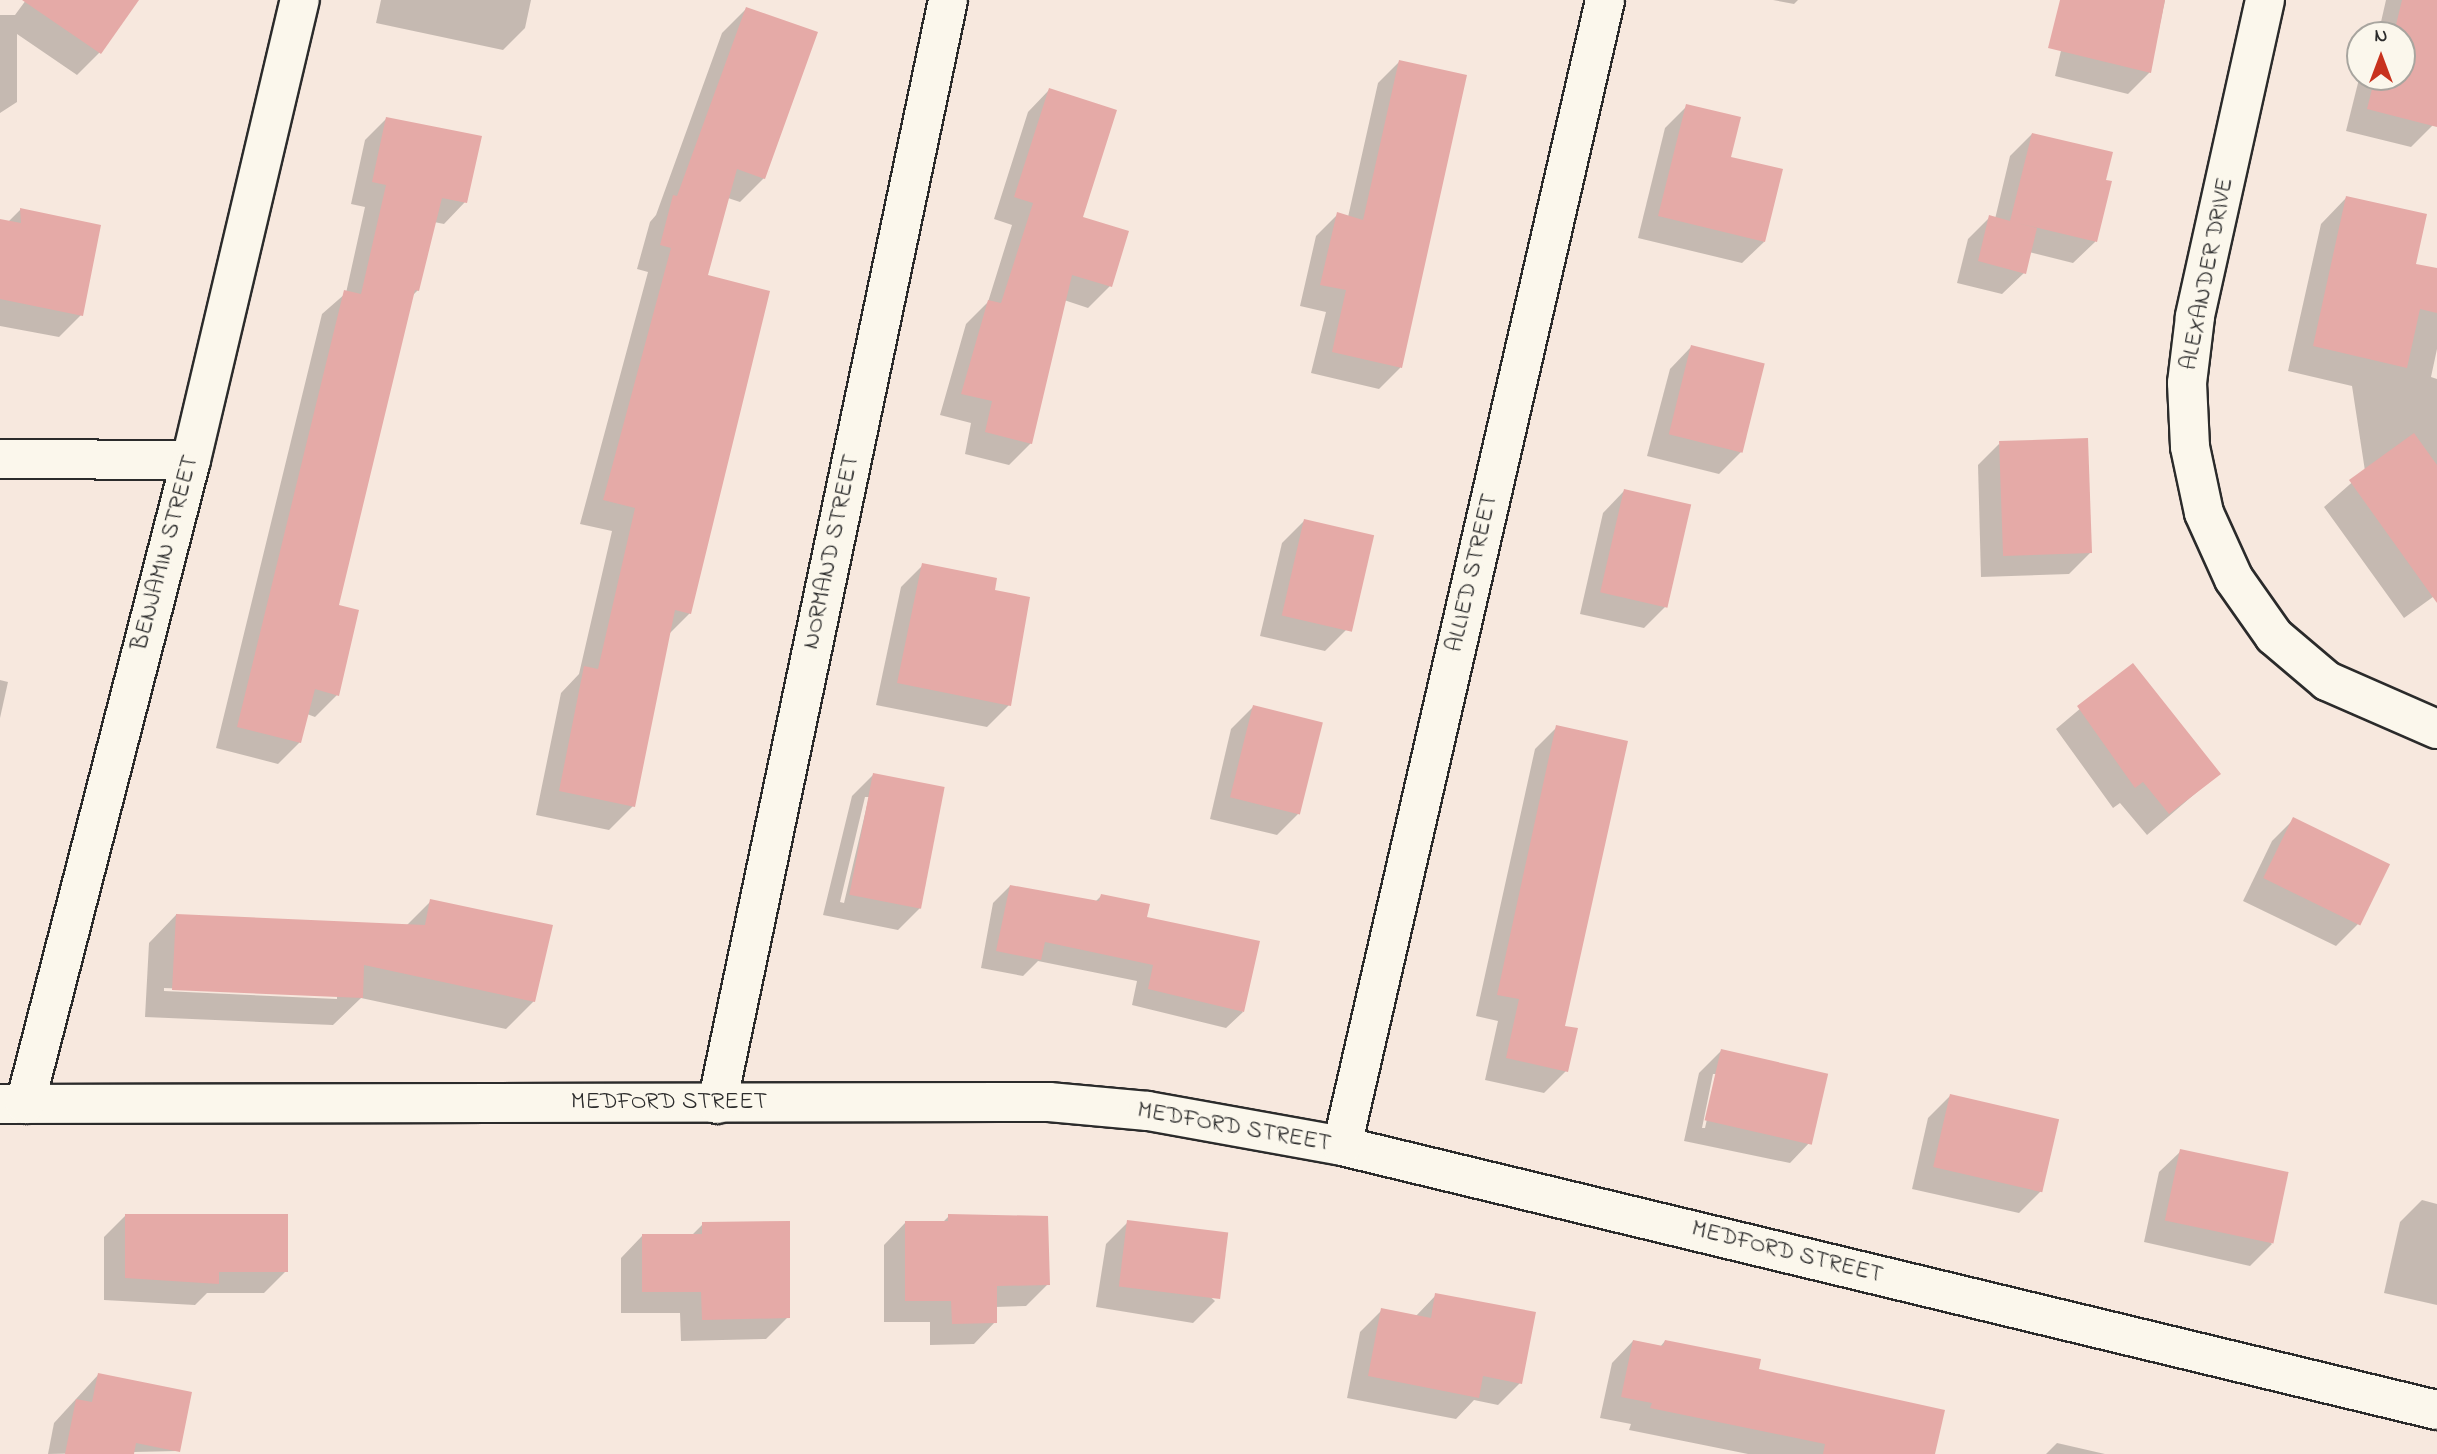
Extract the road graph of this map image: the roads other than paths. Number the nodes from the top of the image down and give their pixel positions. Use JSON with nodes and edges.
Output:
{"nodes":[{"id":1,"x":300,"y":0,"type":"edge"},
{"id":2,"x":948,"y":0,"type":"edge"},
{"id":3,"x":1605,"y":0,"type":"edge"},
{"id":4,"x":2264,"y":0,"type":"edge"},
{"id":5,"x":0,"y":459,"type":"edge"},
{"id":6,"x":191,"y":460,"type":"junction"},
{"id":7,"x":2437,"y":729,"type":"edge"},
{"id":8,"x":12,"y":1104,"type":"edge"},
{"id":9,"x":717,"y":1104,"type":"junction"},
{"id":10,"x":1342,"y":1146,"type":"junction"},
{"id":11,"x":2437,"y":1410,"type":"edge"}],
"edges":[{"from":1,"to":6,"type":"street","name":"BENJAMIN STREET"},
{"from":2,"to":9,"type":"street","name":"NORMAND STREET"},
{"from":3,"to":10,"type":"street","name":"ALLIED STREET"},
{"from":4,"to":7,"type":"street","name":"ALEXANDER DRIVE"},
{"from":5,"to":6,"type":"street"},
{"from":6,"to":8,"type":"street","name":"BENJAMIN STREET"},
{"from":8,"to":9,"type":"street","name":"MEDFORD STREET"},
{"from":9,"to":10,"type":"street","name":"MEDFORD STREET"},
{"from":10,"to":11,"type":"street","name":"MEDFORD STREET"}]}
